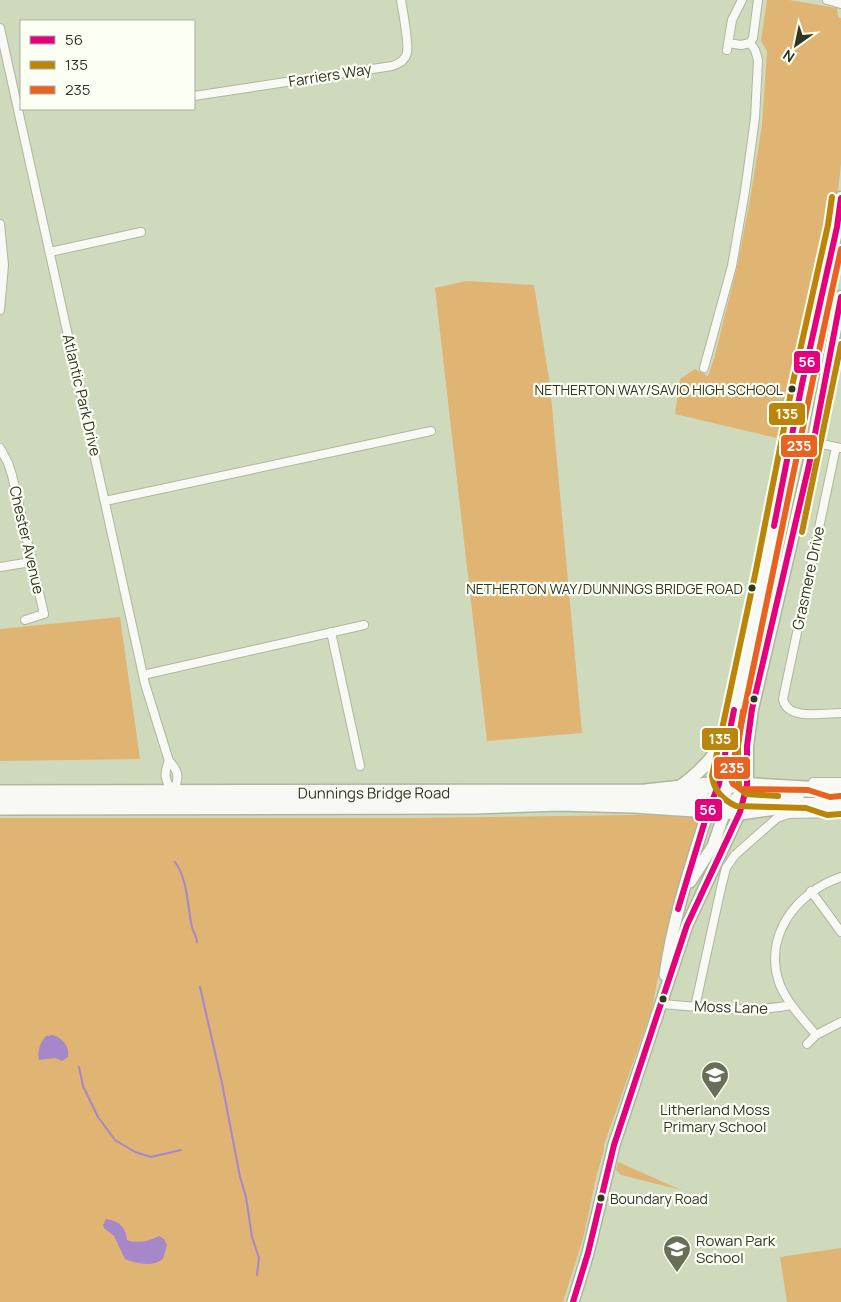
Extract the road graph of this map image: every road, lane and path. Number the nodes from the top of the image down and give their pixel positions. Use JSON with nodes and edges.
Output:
{"nodes":[{"id":1,"x":401,"y":0,"type":"edge"},
{"id":2,"x":742,"y":0,"type":"edge"},
{"id":3,"x":758,"y":0,"type":"edge"},
{"id":4,"x":827,"y":0,"type":"edge"},
{"id":5,"x":841,"y":4,"type":"edge"},
{"id":6,"x":0,"y":28,"type":"edge"},
{"id":7,"x":750,"y":43,"type":"junction"},
{"id":8,"x":195,"y":96,"type":"edge"},
{"id":9,"x":841,"y":198,"type":"edge"},
{"id":10,"x":0,"y":224,"type":"edge"},
{"id":11,"x":141,"y":232,"type":"dead end"},
{"id":12,"x":50,"y":252,"type":"junction"},
{"id":13,"x":841,"y":297,"type":"edge"},
{"id":14,"x":0,"y":310,"type":"edge"},
{"id":15,"x":704,"y":368,"type":"dead end"},
{"id":16,"x":431,"y":431,"type":"dead end"},
{"id":17,"x":813,"y":442,"type":"junction"},
{"id":18,"x":839,"y":447,"type":"edge"},
{"id":19,"x":0,"y":448,"type":"edge"},
{"id":20,"x":105,"y":501,"type":"junction"},
{"id":21,"x":32,"y":562,"type":"junction"},
{"id":22,"x":0,"y":567,"type":"edge"},
{"id":23,"x":25,"y":620,"type":"dead end"},
{"id":24,"x":364,"y":625,"type":"dead end"},
{"id":25,"x":331,"y":632,"type":"junction"},
{"id":26,"x":143,"y":674,"type":"junction"},
{"id":27,"x":841,"y":713,"type":"edge"},
{"id":28,"x":729,"y":732,"type":"junction"},
{"id":29,"x":168,"y":761,"type":"junction"},
{"id":30,"x":360,"y":766,"type":"dead end"},
{"id":31,"x":841,"y":782,"type":"edge"},
{"id":32,"x":678,"y":789,"type":"junction"},
{"id":33,"x":811,"y":789,"type":"junction"},
{"id":34,"x":604,"y":791,"type":"junction"},
{"id":35,"x":841,"y":791,"type":"edge"},
{"id":36,"x":0,"y":793,"type":"edge"},
{"id":37,"x":728,"y":797,"type":"junction"},
{"id":38,"x":173,"y":799,"type":"junction"},
{"id":39,"x":0,"y":807,"type":"edge"},
{"id":40,"x":837,"y":808,"type":"edge"},
{"id":41,"x":841,"y":877,"type":"edge"},
{"id":42,"x":811,"y":891,"type":"junction"},
{"id":43,"x":841,"y":932,"type":"edge"},
{"id":44,"x":661,"y":1004,"type":"junction"},
{"id":45,"x":790,"y":1005,"type":"junction"},
{"id":46,"x":695,"y":1007,"type":"junction"},
{"id":47,"x":841,"y":1022,"type":"edge"},
{"id":48,"x":816,"y":1035,"type":"junction"},
{"id":49,"x":807,"y":1044,"type":"dead end"},
{"id":50,"x":573,"y":1302,"type":"edge"}],
"edges":[{"from":1,"to":8,"type":"street","name":"Farriers Way"},
{"from":2,"to":7,"type":"street"},
{"from":3,"to":7,"type":"street"},
{"from":4,"to":5,"type":"street"},
{"from":6,"to":12,"type":"street","name":"Atlantic Park Drive"},
{"from":7,"to":15,"type":"street"},
{"from":9,"to":28,"type":"main road"},
{"from":10,"to":14,"type":"street"},
{"from":11,"to":12,"type":"street"},
{"from":12,"to":20,"type":"street","name":"Atlantic Park Drive"},
{"from":13,"to":17,"type":"main road"},
{"from":16,"to":20,"type":"street"},
{"from":17,"to":18,"type":"street"},
{"from":17,"to":37,"type":"main road"},
{"from":18,"to":27,"type":"street","name":"Grasmere Drive"},
{"from":19,"to":21,"type":"street","name":"Chester Avenue"},
{"from":20,"to":26,"type":"street","name":"Atlantic Park Drive"},
{"from":21,"to":22,"type":"street"},
{"from":21,"to":23,"type":"street","name":"Chester Avenue"},
{"from":24,"to":25,"type":"street"},
{"from":25,"to":26,"type":"street"},
{"from":25,"to":30,"type":"street"},
{"from":26,"to":29,"type":"street","name":"Atlantic Park Drive"},
{"from":28,"to":32,"type":"main road"},
{"from":28,"to":37,"type":"main road"},
{"from":29,"to":38,"type":"street","name":"Atlantic Park Drive"},
{"from":29,"to":38,"type":"street","name":"Atlantic Park Drive"},
{"from":31,"to":33,"type":"street"},
{"from":32,"to":34,"type":"highway","name":"Dunnings Bridge Road"},
{"from":32,"to":37,"type":"highway","name":"Dunnings Bridge Road"},
{"from":33,"to":35,"type":"highway"},
{"from":33,"to":37,"type":"highway"},
{"from":34,"to":37,"type":"street"},
{"from":34,"to":38,"type":"highway","name":"Dunnings Bridge Road"},
{"from":36,"to":38,"type":"highway","name":"Dunnings Bridge Road"},
{"from":37,"to":38,"type":"highway","name":"Dunnings Bridge Road"},
{"from":37,"to":40,"type":"highway"},
{"from":37,"to":44,"type":"street"},
{"from":37,"to":44,"type":"street"},
{"from":38,"to":39,"type":"highway","name":"Dunnings Bridge Road"},
{"from":40,"to":46,"type":"street"},
{"from":41,"to":42,"type":"street"},
{"from":42,"to":43,"type":"street"},
{"from":42,"to":45,"type":"street"},
{"from":44,"to":46,"type":"street","name":"Moss Lane"},
{"from":44,"to":50,"type":"street"},
{"from":45,"to":46,"type":"street","name":"Moss Lane"},
{"from":45,"to":48,"type":"street"},
{"from":47,"to":48,"type":"street"},
{"from":48,"to":49,"type":"street"}]}
